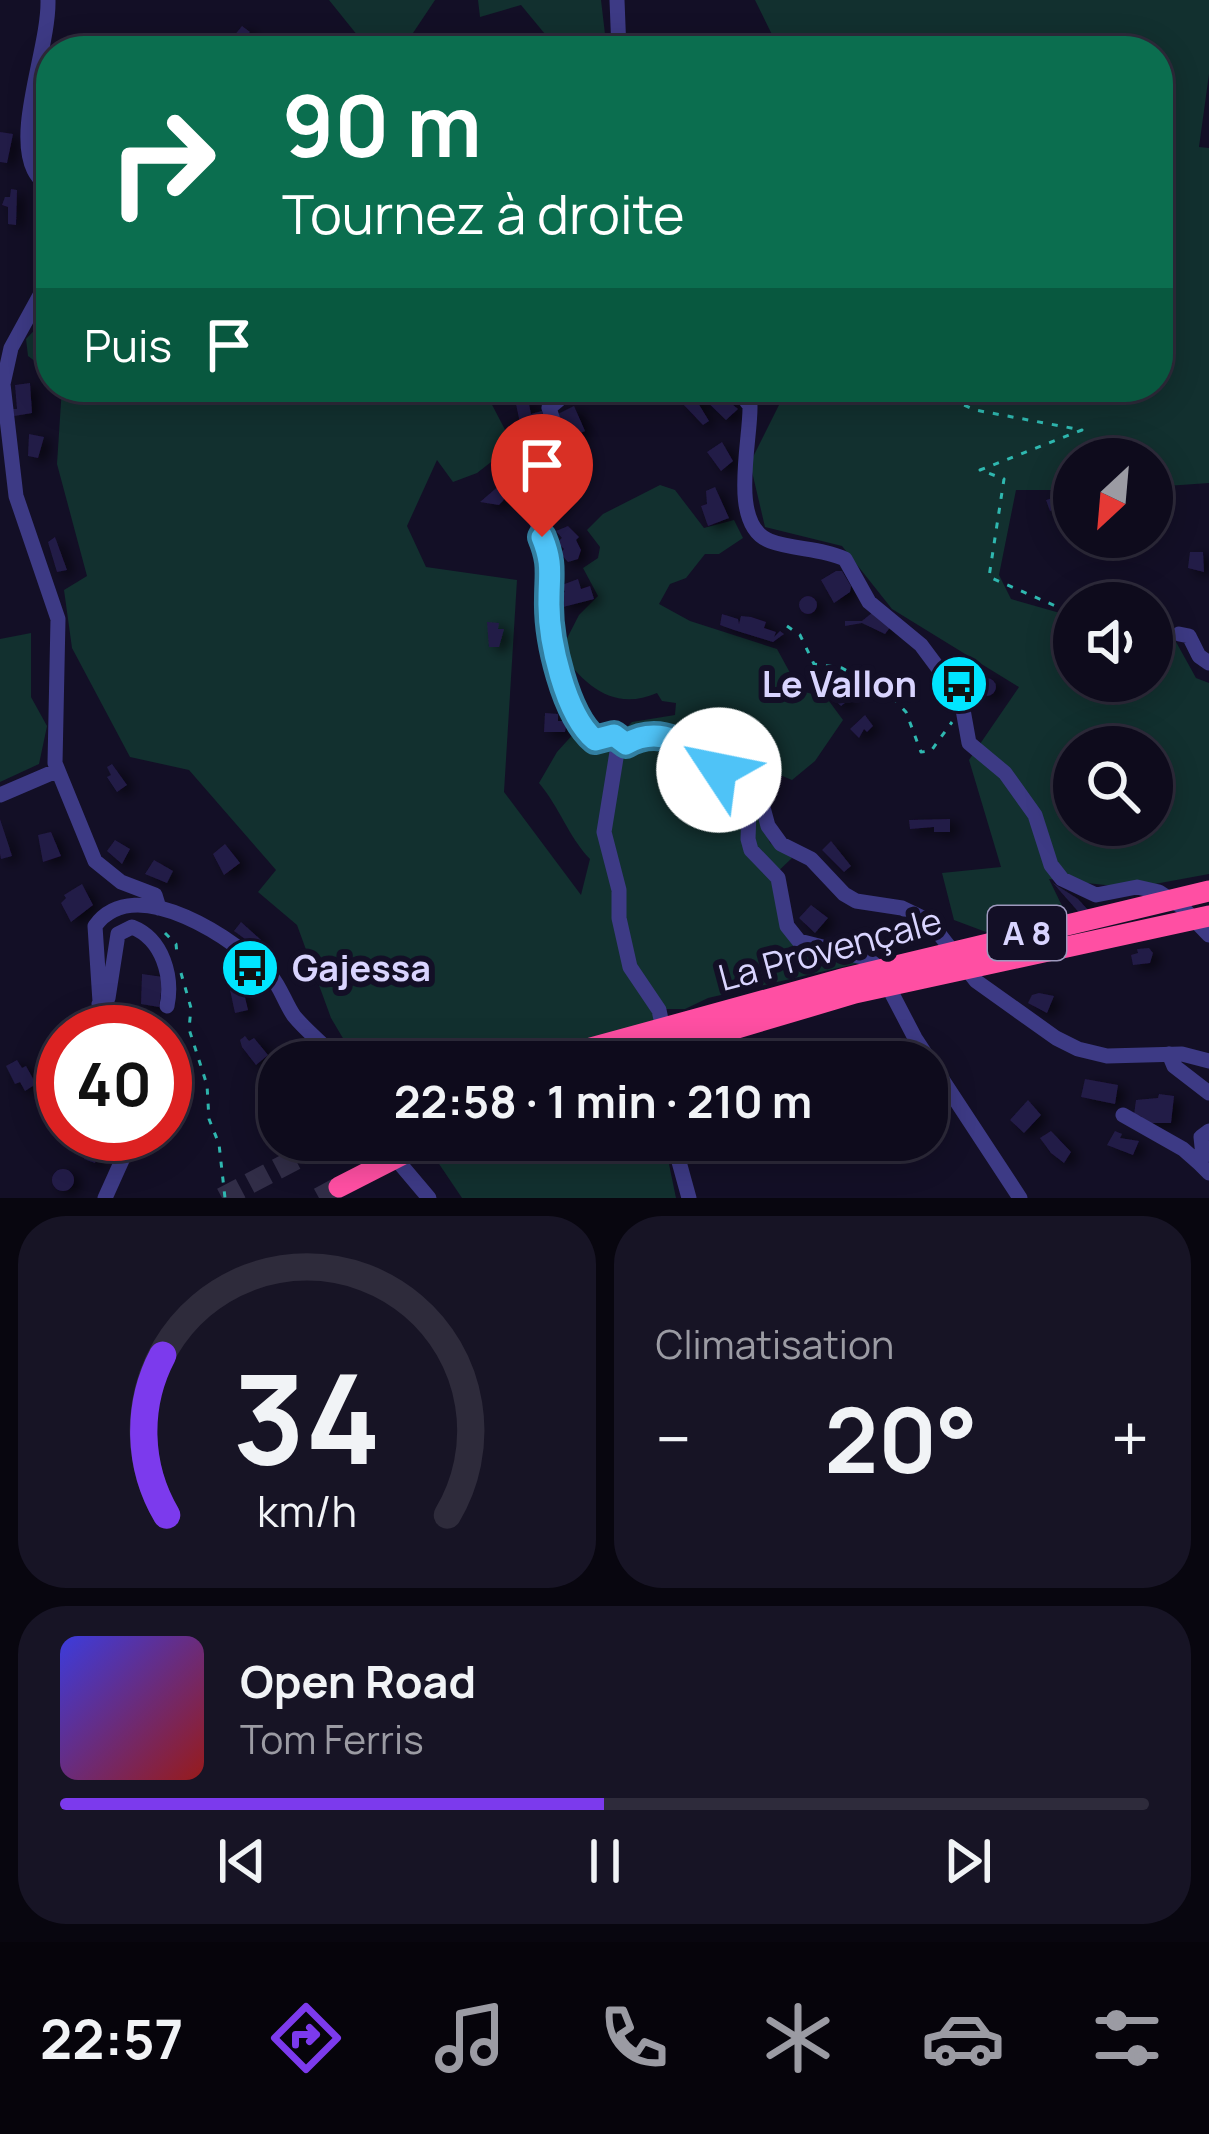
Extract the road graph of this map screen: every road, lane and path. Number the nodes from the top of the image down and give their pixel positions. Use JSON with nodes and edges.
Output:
{"nodes":[{"id":1,"x":48,"y":0,"type":"edge"},
{"id":2,"x":617,"y":0,"type":"edge"},
{"id":3,"x":47,"y":36,"type":"edge"},
{"id":4,"x":618,"y":36,"type":"edge"},
{"id":5,"x":36,"y":92,"type":"edge"},
{"id":6,"x":36,"y":174,"type":"edge"},
{"id":7,"x":36,"y":303,"type":"edge"},
{"id":8,"x":554,"y":402,"type":"edge"},
{"id":9,"x":746,"y":402,"type":"edge"},
{"id":10,"x":958,"y":402,"type":"edge"},
{"id":11,"x":1053,"y":605,"type":"edge"},
{"id":12,"x":788,"y":626,"type":"dead end"},
{"id":13,"x":1179,"y":634,"type":"joint"},
{"id":14,"x":1173,"y":639,"type":"edge"},
{"id":15,"x":1209,"y":663,"type":"edge"},
{"id":16,"x":965,"y":717,"type":"junction"},
{"id":17,"x":626,"y":744,"type":"junction"},
{"id":18,"x":56,"y":771,"type":"junction"},
{"id":19,"x":750,"y":785,"type":"junction"},
{"id":20,"x":0,"y":795,"type":"edge"},
{"id":21,"x":1209,"y":891,"type":"edge"},
{"id":22,"x":159,"y":908,"type":"junction"},
{"id":23,"x":1209,"y":916,"type":"edge"},
{"id":24,"x":1209,"y":935,"type":"edge"},
{"id":25,"x":851,"y":986,"type":"junction"},
{"id":26,"x":99,"y":1004,"type":"joint"},
{"id":27,"x":167,"y":1005,"type":"edge"},
{"id":28,"x":696,"y":1028,"type":"junction"},
{"id":29,"x":192,"y":1036,"type":"edge"},
{"id":30,"x":319,"y":1041,"type":"edge"},
{"id":31,"x":636,"y":1041,"type":"edge"},
{"id":32,"x":666,"y":1041,"type":"edge"},
{"id":33,"x":668,"y":1041,"type":"edge"},
{"id":34,"x":1169,"y":1054,"type":"junction"},
{"id":35,"x":1209,"y":1061,"type":"edge"},
{"id":36,"x":1209,"y":1093,"type":"edge"},
{"id":37,"x":1124,"y":1115,"type":"dead end"},
{"id":38,"x":1209,"y":1131,"type":"edge"},
{"id":39,"x":122,"y":1161,"type":"edge"},
{"id":40,"x":389,"y":1161,"type":"edge"},
{"id":41,"x":398,"y":1161,"type":"edge"},
{"id":42,"x":679,"y":1161,"type":"edge"},
{"id":43,"x":1204,"y":1169,"type":"edge"},
{"id":44,"x":339,"y":1186,"type":"dead end"},
{"id":45,"x":105,"y":1198,"type":"edge"},
{"id":46,"x":225,"y":1198,"type":"edge"},
{"id":47,"x":429,"y":1198,"type":"edge"},
{"id":48,"x":688,"y":1198,"type":"edge"},
{"id":49,"x":1020,"y":1198,"type":"edge"}],
"edges":[{"from":1,"to":3,"type":"street"},
{"from":2,"to":4,"type":"street"},
{"from":5,"to":6,"type":"street"},
{"from":7,"to":18,"type":"street"},
{"from":8,"to":17,"type":"street"},
{"from":9,"to":16,"type":"street"},
{"from":10,"to":11,"type":"path"},
{"from":12,"to":16,"type":"path"},
{"from":13,"to":14,"type":"path"},
{"from":13,"to":15,"type":"street"},
{"from":16,"to":24,"type":"street"},
{"from":17,"to":19,"type":"street"},
{"from":17,"to":32,"type":"street"},
{"from":18,"to":20,"type":"street"},
{"from":18,"to":22,"type":"street"},
{"from":19,"to":34,"type":"street"},
{"from":19,"to":49,"type":"street"},
{"from":21,"to":25,"type":"highway","name":"La Provençale","number":"A 8"},
{"from":22,"to":26,"type":"street"},
{"from":22,"to":30,"type":"street"},
{"from":23,"to":25,"type":"highway","name":"La Provençale","number":"A 8"},
{"from":25,"to":28,"type":"highway","name":"La Provençale","number":"A 8"},
{"from":26,"to":27,"type":"street"},
{"from":28,"to":31,"type":"highway","name":"La Provençale","number":"A 8"},
{"from":28,"to":33,"type":"highway","name":"La Provençale","number":"A 8"},
{"from":29,"to":46,"type":"path"},
{"from":34,"to":35,"type":"street"},
{"from":34,"to":36,"type":"street"},
{"from":37,"to":43,"type":"street"},
{"from":38,"to":43,"type":"street"},
{"from":39,"to":45,"type":"street"},
{"from":40,"to":44,"type":"highway"},
{"from":41,"to":47,"type":"street"},
{"from":42,"to":48,"type":"street"}]}
